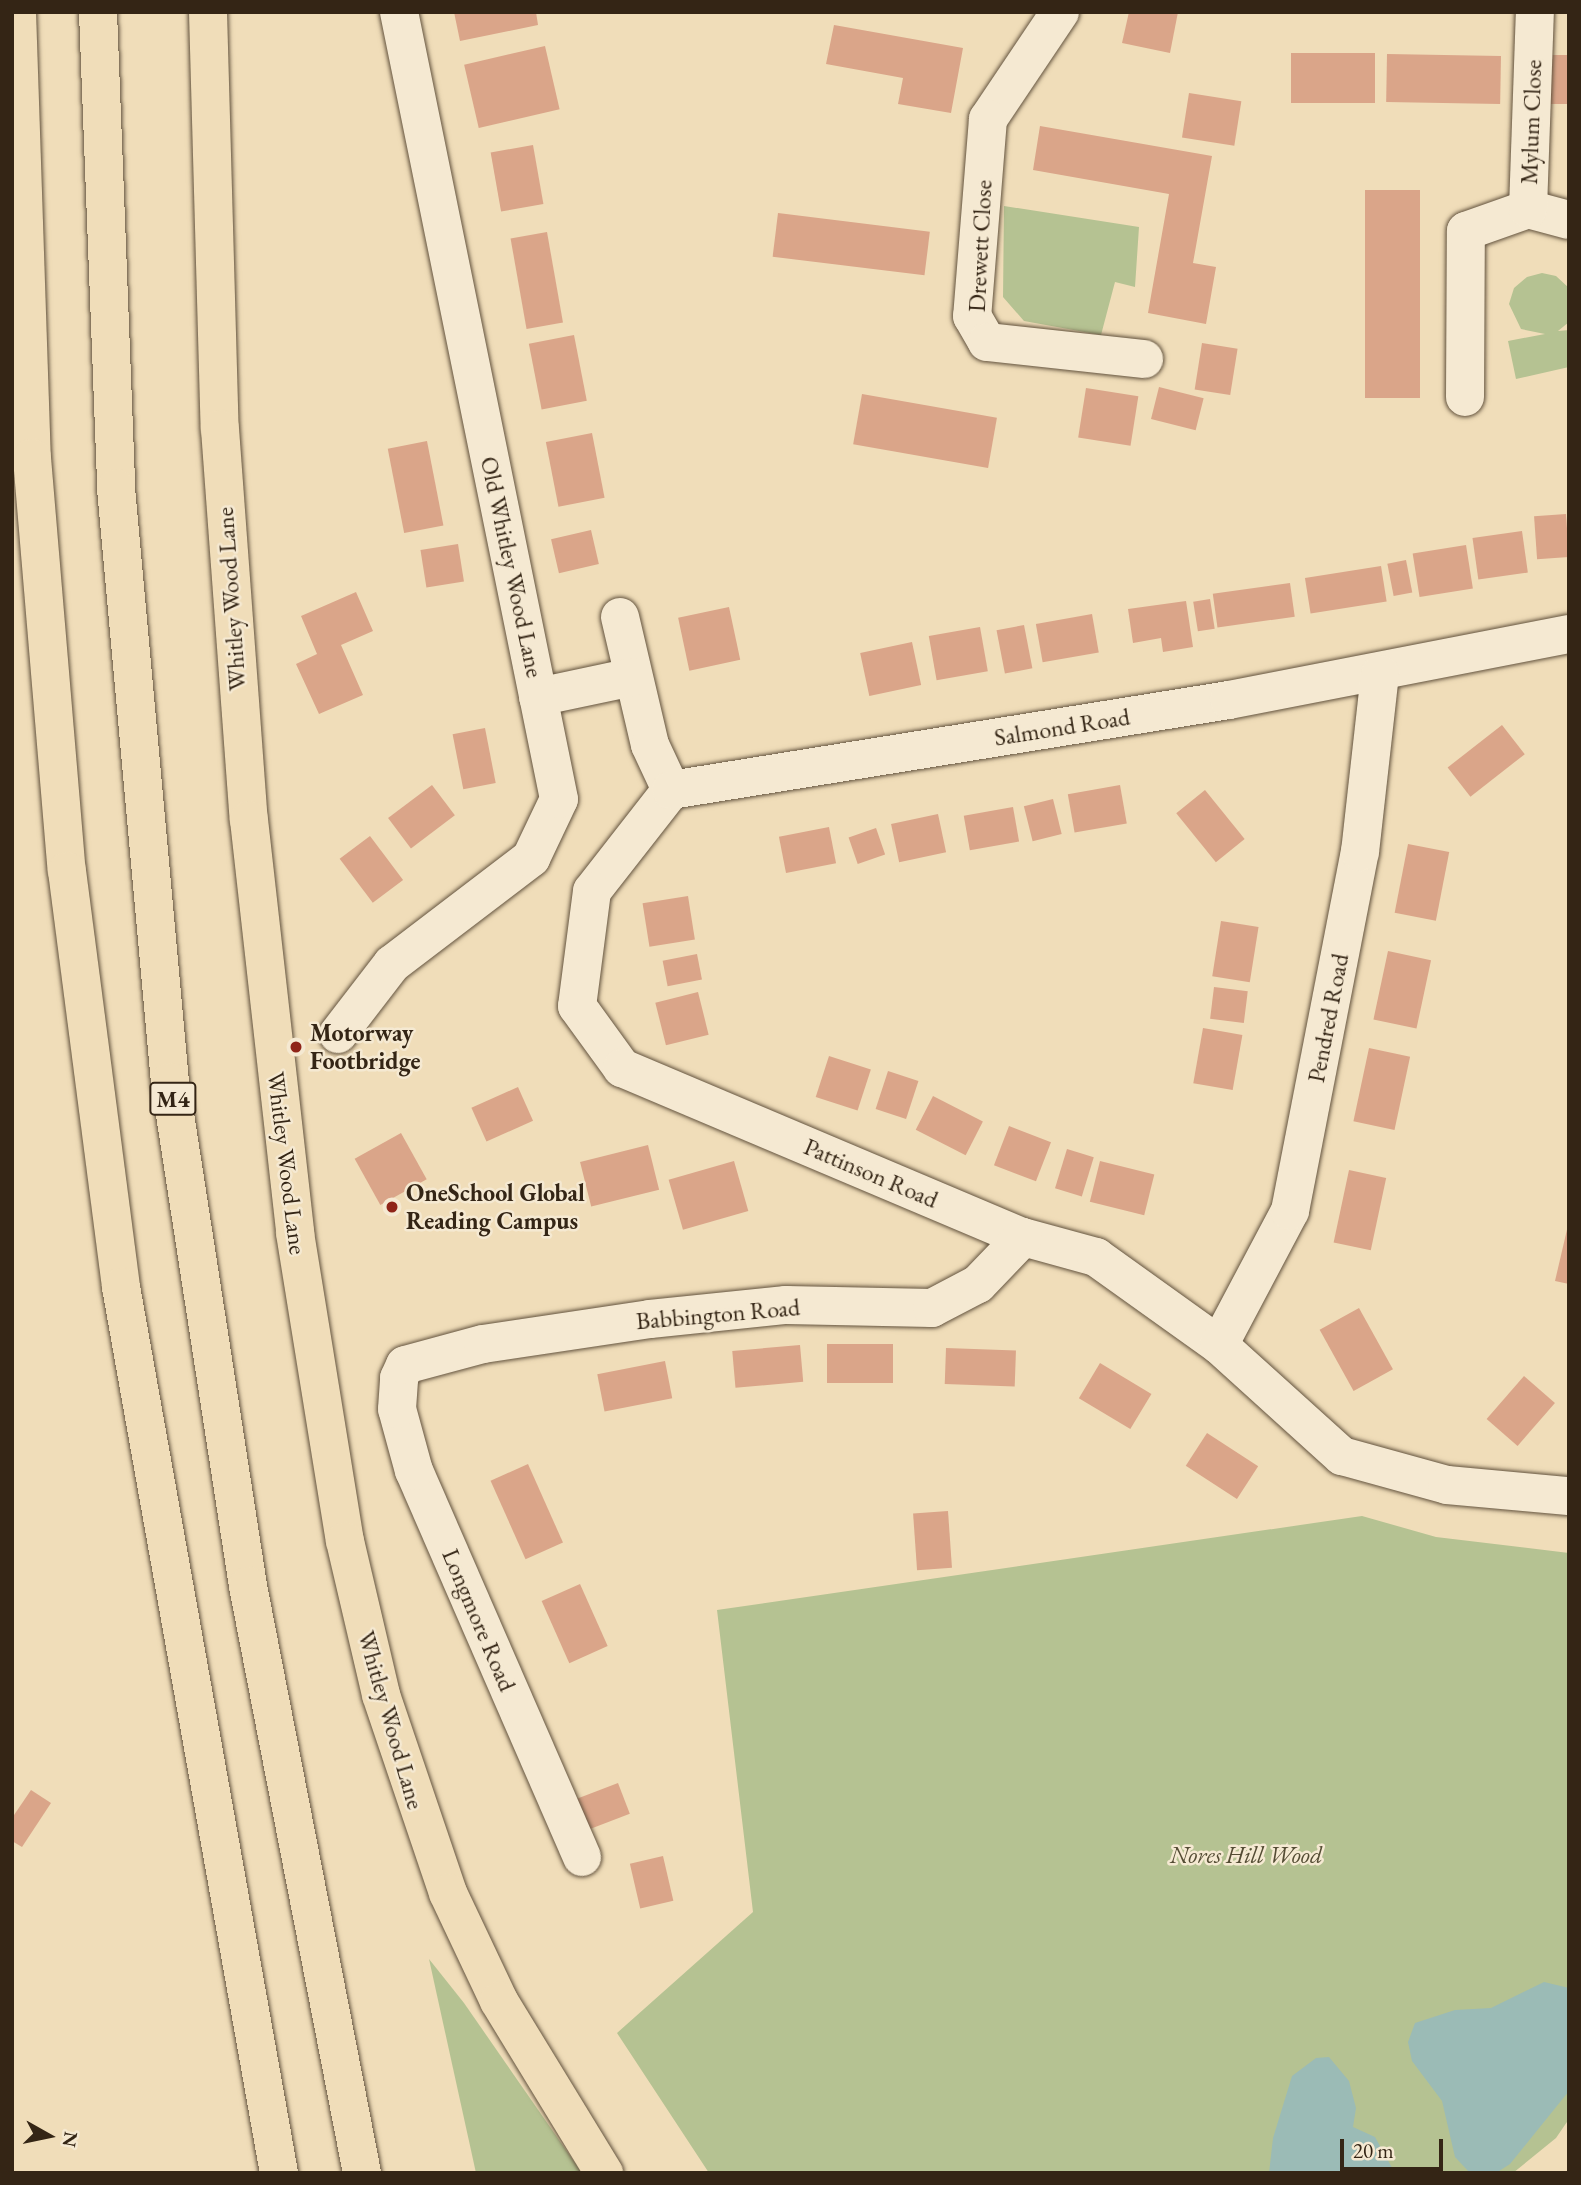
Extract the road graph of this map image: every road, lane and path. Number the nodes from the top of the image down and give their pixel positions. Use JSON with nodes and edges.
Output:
{"nodes":[{"id":1,"x":16,"y":12,"type":"edge"},
{"id":2,"x":98,"y":12,"type":"edge"},
{"id":3,"x":208,"y":12,"type":"edge"},
{"id":4,"x":399,"y":12,"type":"edge"},
{"id":5,"x":1060,"y":12,"type":"edge"},
{"id":6,"x":1535,"y":12,"type":"edge"},
{"id":7,"x":1528,"y":209,"type":"junction"},
{"id":8,"x":1569,"y":220,"type":"edge"},
{"id":9,"x":1144,"y":359,"type":"dead end"},
{"id":10,"x":1465,"y":397,"type":"dead end"},
{"id":11,"x":620,"y":617,"type":"dead end"},
{"id":12,"x":1569,"y":634,"type":"edge"},
{"id":13,"x":1380,"y":674,"type":"junction"},
{"id":14,"x":632,"y":677,"type":"junction"},
{"id":15,"x":538,"y":697,"type":"junction"},
{"id":16,"x":671,"y":790,"type":"junction"},
{"id":17,"x":338,"y":1034,"type":"dead end"},
{"id":18,"x":1023,"y":1237,"type":"junction"},
{"id":19,"x":1219,"y":1345,"type":"junction"},
{"id":20,"x":399,"y":1378,"type":"joint"},
{"id":21,"x":1569,"y":1496,"type":"edge"},
{"id":22,"x":582,"y":1857,"type":"dead end"},
{"id":23,"x":279,"y":2173,"type":"edge"},
{"id":24,"x":362,"y":2173,"type":"edge"},
{"id":25,"x":604,"y":2173,"type":"edge"}],
"edges":[{"from":1,"to":23,"type":"main road"},
{"from":2,"to":24,"type":"main road","number":"M4"},
{"from":3,"to":25,"type":"main road","name":"Whitley Wood Lane"},
{"from":4,"to":15,"type":"street","name":"Old Whitley Wood Lane"},
{"from":5,"to":9,"type":"street","name":"Drewett Close"},
{"from":6,"to":7,"type":"street","name":"Mylum Close"},
{"from":7,"to":8,"type":"street"},
{"from":7,"to":10,"type":"street","name":"Mylum Close"},
{"from":11,"to":14,"type":"street"},
{"from":12,"to":13,"type":"street","name":"Salmond Road"},
{"from":13,"to":16,"type":"street","name":"Salmond Road"},
{"from":13,"to":19,"type":"street","name":"Pendred Road"},
{"from":14,"to":15,"type":"street"},
{"from":14,"to":16,"type":"street"},
{"from":15,"to":17,"type":"street","name":"Old Whitley Wood Lane"},
{"from":16,"to":18,"type":"street","name":"Pattinson Road"},
{"from":18,"to":19,"type":"street","name":"Pattinson Road"},
{"from":18,"to":20,"type":"street","name":"Babbington Road"},
{"from":19,"to":21,"type":"street","name":"Pattinson Road"},
{"from":20,"to":22,"type":"street","name":"Longmore Road"}]}
